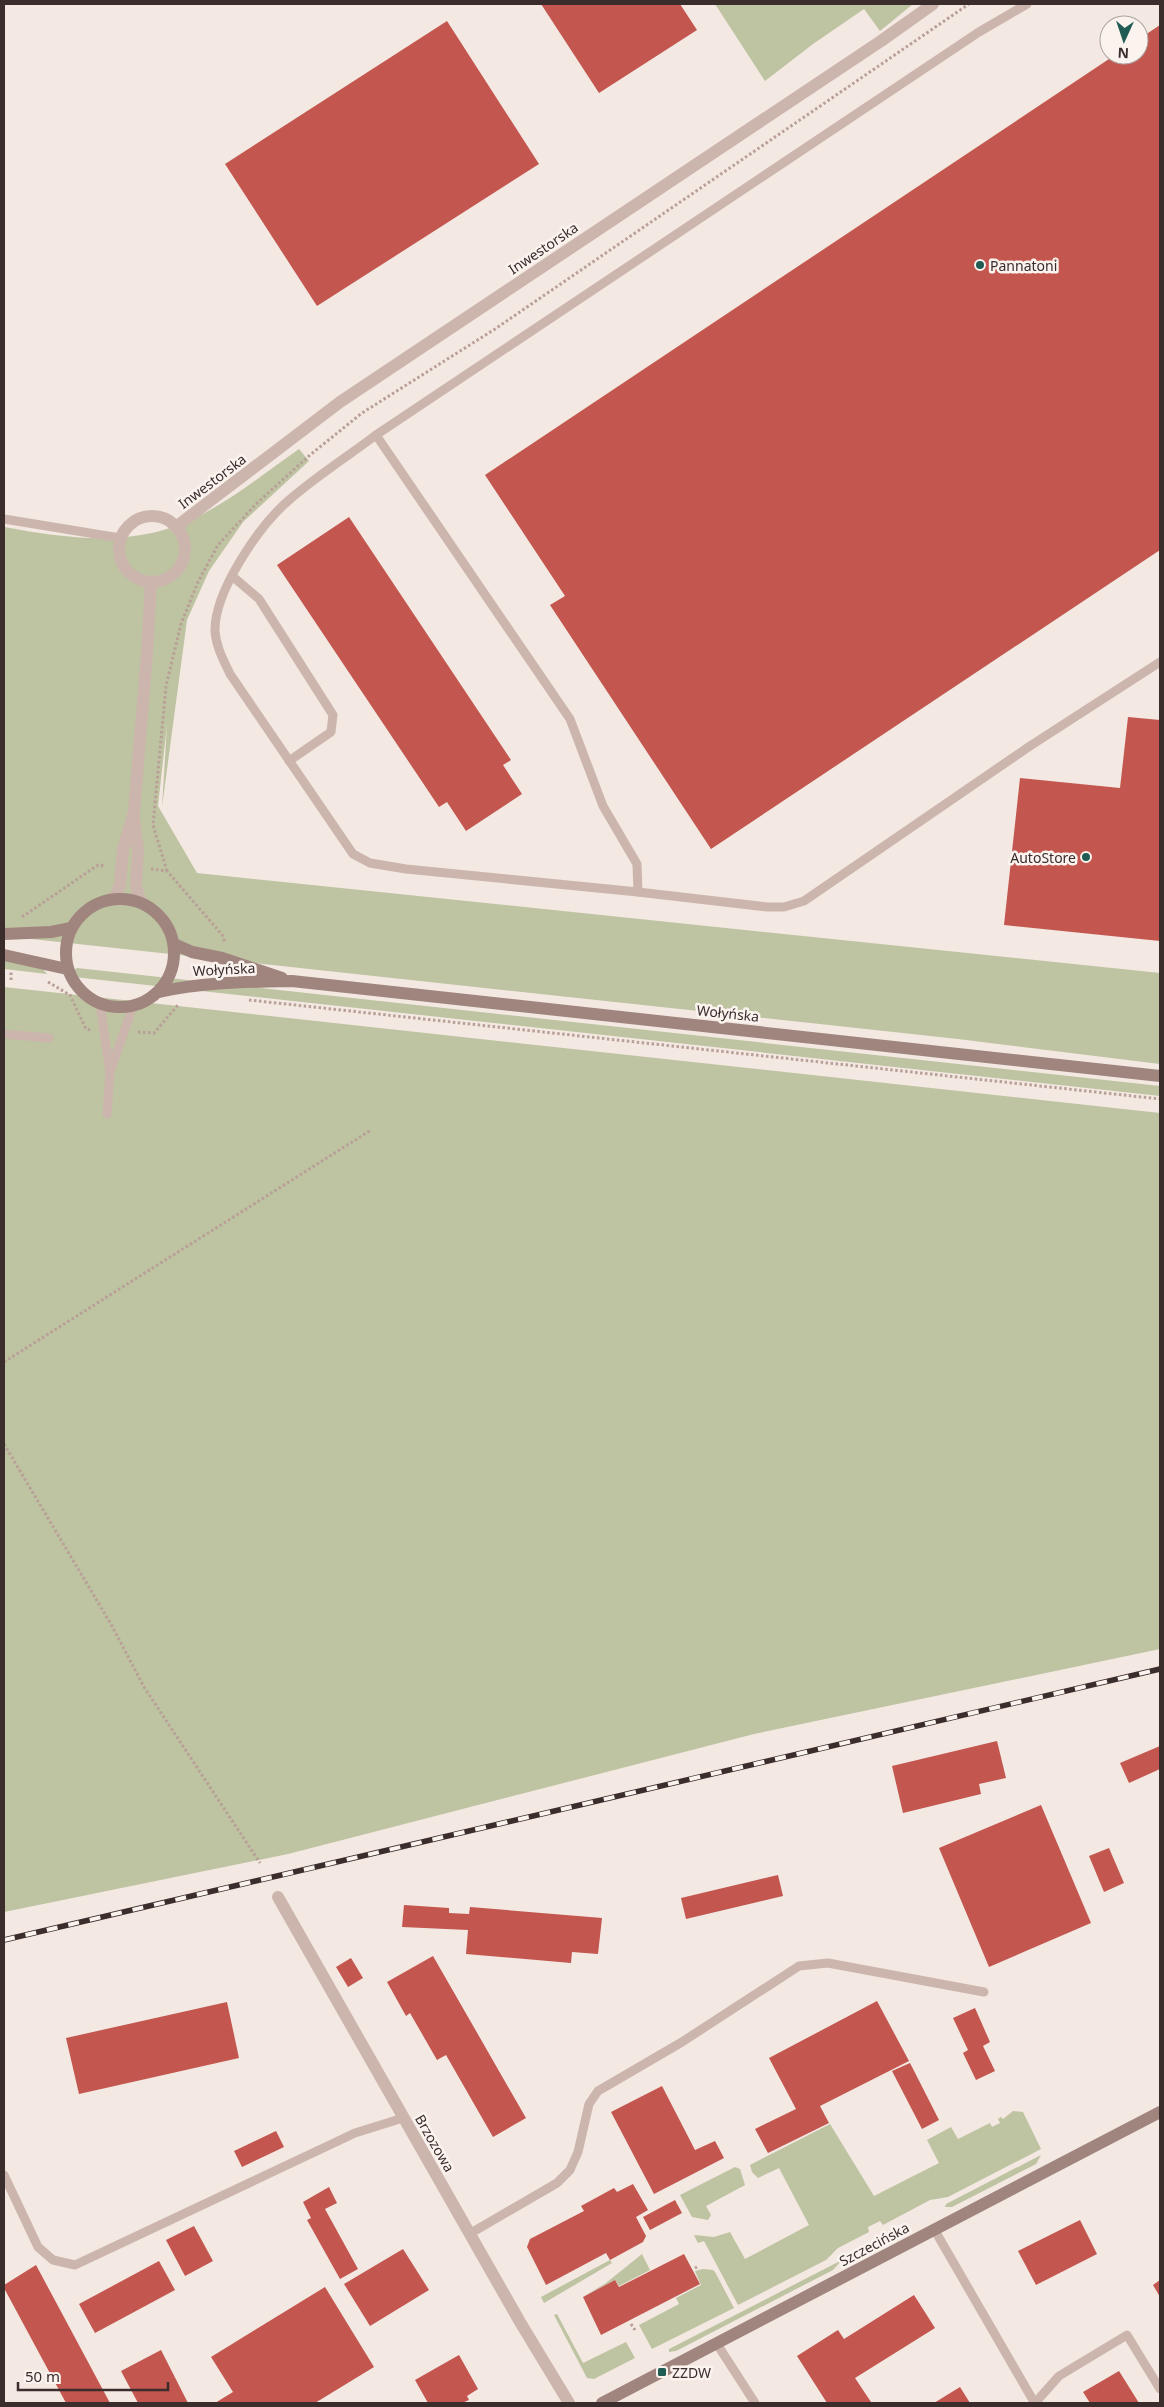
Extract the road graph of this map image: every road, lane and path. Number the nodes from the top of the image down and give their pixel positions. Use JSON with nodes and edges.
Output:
{"nodes":[{"id":1,"x":933,"y":4,"type":"edge"},
{"id":2,"x":1027,"y":4,"type":"edge"},
{"id":3,"x":376,"y":435,"type":"junction"},
{"id":4,"x":4,"y":519,"type":"edge"},
{"id":5,"x":177,"y":526,"type":"junction"},
{"id":6,"x":120,"y":538,"type":"junction"},
{"id":7,"x":232,"y":576,"type":"junction"},
{"id":8,"x":151,"y":582,"type":"junction"},
{"id":9,"x":1160,"y":662,"type":"edge"},
{"id":10,"x":166,"y":686,"type":"dead end"},
{"id":11,"x":289,"y":761,"type":"junction"},
{"id":12,"x":134,"y":812,"type":"junction"},
{"id":13,"x":167,"y":870,"type":"dead end"},
{"id":14,"x":638,"y":892,"type":"junction"},
{"id":15,"x":114,"y":899,"type":"junction"},
{"id":16,"x":141,"y":903,"type":"junction"},
{"id":17,"x":71,"y":928,"type":"junction"},
{"id":18,"x":4,"y":934,"type":"edge"},
{"id":19,"x":174,"y":944,"type":"junction"},
{"id":20,"x":4,"y":955,"type":"edge"},
{"id":21,"x":67,"y":969,"type":"junction"},
{"id":22,"x":4,"y":973,"type":"edge"},
{"id":23,"x":20,"y":975,"type":"dead end"},
{"id":24,"x":46,"y":981,"type":"dead end"},
{"id":25,"x":292,"y":981,"type":"junction"},
{"id":26,"x":158,"y":992,"type":"junction"},
{"id":27,"x":239,"y":999,"type":"dead end"},
{"id":28,"x":182,"y":1000,"type":"dead end"},
{"id":29,"x":100,"y":1004,"type":"junction"},
{"id":30,"x":134,"y":1006,"type":"junction"},
{"id":31,"x":105,"y":1030,"type":"junction"},
{"id":32,"x":125,"y":1032,"type":"junction"},
{"id":33,"x":4,"y":1034,"type":"edge"},
{"id":34,"x":49,"y":1038,"type":"dead end"},
{"id":35,"x":110,"y":1072,"type":"junction"},
{"id":36,"x":1160,"y":1076,"type":"edge"},
{"id":37,"x":1160,"y":1099,"type":"edge"},
{"id":38,"x":107,"y":1114,"type":"dead end"},
{"id":39,"x":371,"y":1130,"type":"dead end"},
{"id":40,"x":4,"y":1362,"type":"edge"},
{"id":41,"x":4,"y":1444,"type":"edge"},
{"id":42,"x":260,"y":1863,"type":"dead end"},
{"id":43,"x":278,"y":1897,"type":"dead end"},
{"id":44,"x":984,"y":1992,"type":"dead end"},
{"id":45,"x":1160,"y":2112,"type":"edge"},
{"id":46,"x":403,"y":2118,"type":"junction"},
{"id":47,"x":4,"y":2175,"type":"edge"},
{"id":48,"x":934,"y":2229,"type":"junction"},
{"id":49,"x":471,"y":2233,"type":"junction"},
{"id":50,"x":631,"y":2324,"type":"dead end"},
{"id":51,"x":635,"y":2330,"type":"dead end"},
{"id":52,"x":718,"y":2344,"type":"junction"},
{"id":53,"x":1160,"y":2389,"type":"edge"},
{"id":54,"x":569,"y":2403,"type":"edge"},
{"id":55,"x":602,"y":2403,"type":"edge"},
{"id":56,"x":755,"y":2403,"type":"edge"},
{"id":57,"x":1034,"y":2403,"type":"edge"}],
"edges":[{"from":1,"to":5,"type":"street","name":"Inwestorska"},
{"from":2,"to":3,"type":"lane"},
{"from":3,"to":7,"type":"lane"},
{"from":3,"to":14,"type":"lane"},
{"from":4,"to":6,"type":"lane"},
{"from":5,"to":6,"type":"street"},
{"from":5,"to":8,"type":"street"},
{"from":6,"to":8,"type":"street"},
{"from":7,"to":11,"type":"lane"},
{"from":7,"to":11,"type":"lane"},
{"from":8,"to":12,"type":"street"},
{"from":9,"to":14,"type":"lane"},
{"from":10,"to":13,"type":"path"},
{"from":11,"to":14,"type":"lane"},
{"from":12,"to":15,"type":"street"},
{"from":12,"to":16,"type":"street"},
{"from":15,"to":16,"type":"main road"},
{"from":15,"to":17,"type":"main road"},
{"from":16,"to":19,"type":"main road"},
{"from":17,"to":18,"type":"main road"},
{"from":17,"to":21,"type":"main road"},
{"from":19,"to":25,"type":"main road","name":"Wołyńska"},
{"from":19,"to":26,"type":"main road"},
{"from":20,"to":21,"type":"main road"},
{"from":21,"to":29,"type":"main road"},
{"from":22,"to":23,"type":"path"},
{"from":24,"to":31,"type":"path"},
{"from":25,"to":26,"type":"main road","name":"Wołyńska"},
{"from":25,"to":36,"type":"main road","name":"Wołyńska"},
{"from":26,"to":30,"type":"main road"},
{"from":27,"to":37,"type":"path"},
{"from":28,"to":32,"type":"path"},
{"from":29,"to":30,"type":"main road"},
{"from":29,"to":31,"type":"lane"},
{"from":30,"to":32,"type":"lane"},
{"from":31,"to":35,"type":"lane"},
{"from":32,"to":35,"type":"lane"},
{"from":33,"to":34,"type":"lane"},
{"from":35,"to":38,"type":"lane"},
{"from":39,"to":40,"type":"path"},
{"from":41,"to":42,"type":"path"},
{"from":43,"to":46,"type":"street","name":"Brzozowa"},
{"from":44,"to":49,"type":"lane"},
{"from":45,"to":48,"type":"main road","name":"Szczecińska"},
{"from":46,"to":47,"type":"lane"},
{"from":46,"to":49,"type":"street","name":"Brzozowa"},
{"from":48,"to":52,"type":"main road","name":"Szczecińska"},
{"from":48,"to":57,"type":"lane"},
{"from":49,"to":54,"type":"street","name":"Brzozowa"},
{"from":50,"to":51,"type":"path"},
{"from":52,"to":55,"type":"main road","name":"Szczecińska"},
{"from":52,"to":56,"type":"lane"},
{"from":53,"to":57,"type":"lane"}]}
